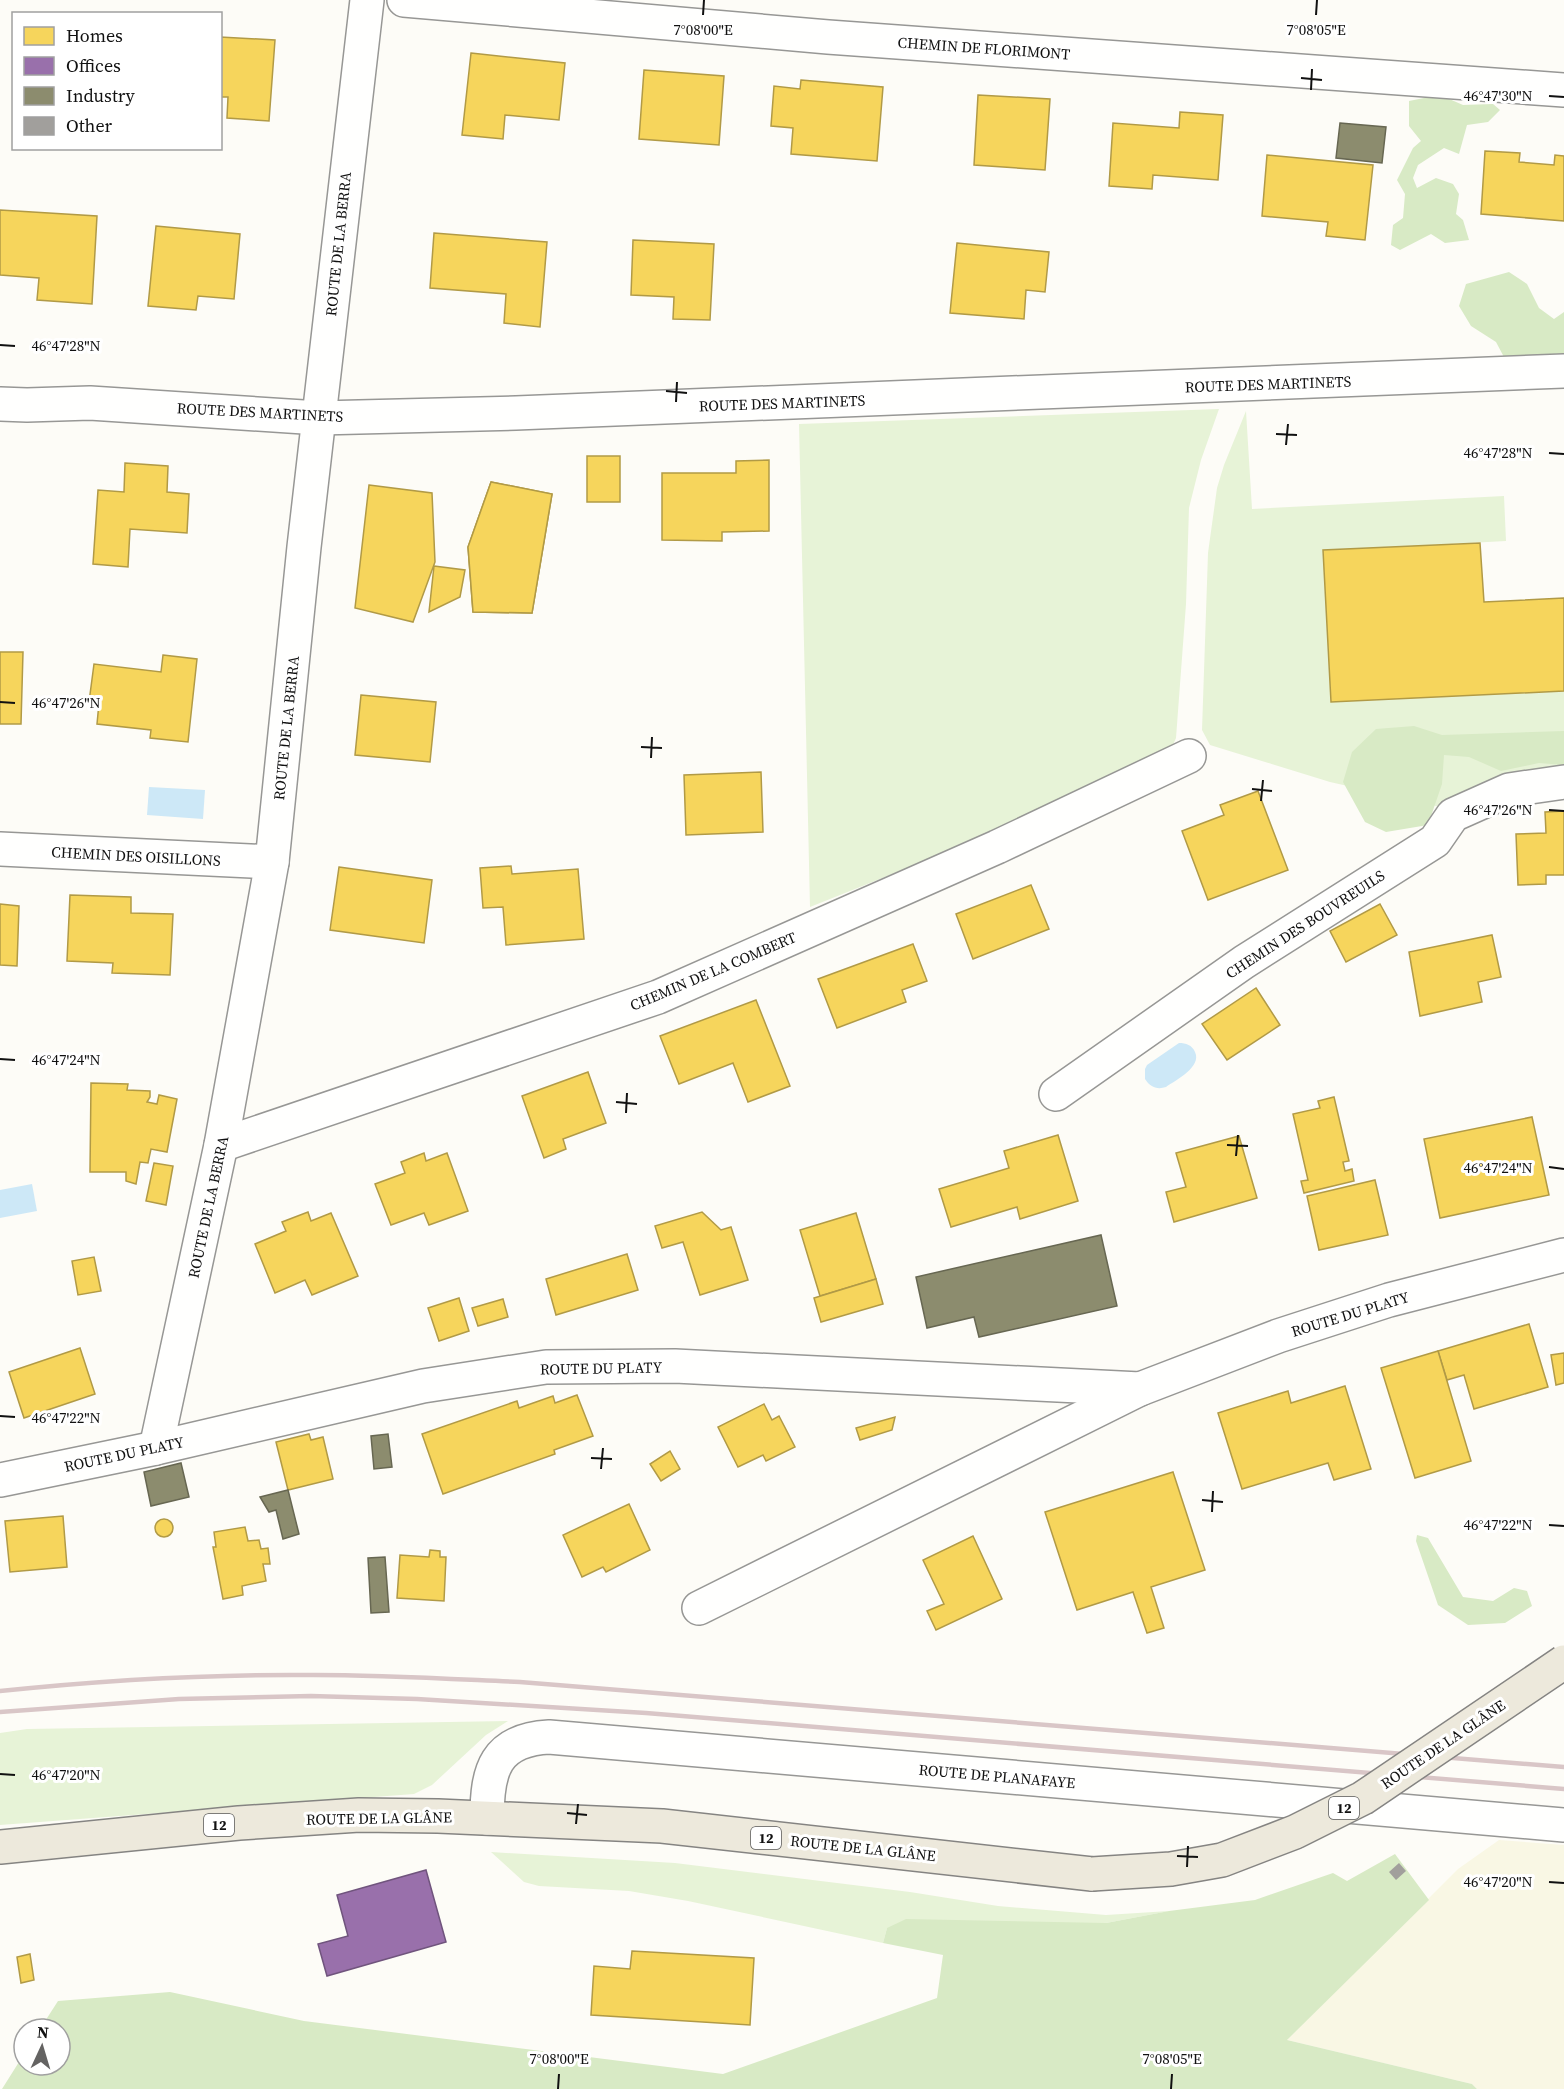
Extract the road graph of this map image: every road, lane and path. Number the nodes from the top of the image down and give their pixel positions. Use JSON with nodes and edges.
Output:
{"nodes":[{"id":1,"x":367,"y":0,"type":"edge"},
{"id":2,"x":404,"y":0,"type":"edge"},
{"id":3,"x":1564,"y":90,"type":"edge"},
{"id":4,"x":1564,"y":371,"type":"edge"},
{"id":5,"x":0,"y":404,"type":"edge"},
{"id":6,"x":319,"y":418,"type":"junction"},
{"id":7,"x":1189,"y":756,"type":"dead end"},
{"id":8,"x":1564,"y":782,"type":"edge"},
{"id":9,"x":0,"y":849,"type":"edge"},
{"id":10,"x":272,"y":862,"type":"junction"},
{"id":11,"x":1056,"y":1094,"type":"dead end"},
{"id":12,"x":221,"y":1145,"type":"junction"},
{"id":13,"x":1564,"y":1255,"type":"edge"},
{"id":14,"x":1140,"y":1389,"type":"junction"},
{"id":15,"x":156,"y":1448,"type":"junction"},
{"id":16,"x":0,"y":1480,"type":"edge"},
{"id":17,"x":699,"y":1608,"type":"dead end"},
{"id":18,"x":1564,"y":1662,"type":"edge"},
{"id":19,"x":487,"y":1818,"type":"junction"},
{"id":20,"x":1564,"y":1825,"type":"edge"},
{"id":21,"x":0,"y":1847,"type":"edge"}],
"edges":[{"from":1,"to":6,"type":"street","name":"ROUTE DE LA BERRA"},
{"from":2,"to":3,"type":"street","name":"CHEMIN DE FLORIMONT"},
{"from":4,"to":6,"type":"street","name":"ROUTE DES MARTINETS"},
{"from":5,"to":6,"type":"street","name":"ROUTE DES MARTINETS"},
{"from":6,"to":10,"type":"street","name":"ROUTE DE LA BERRA"},
{"from":7,"to":12,"type":"street","name":"CHEMIN DE LA COMBERT"},
{"from":8,"to":11,"type":"street","name":"CHEMIN DES BOUVREUILS"},
{"from":9,"to":10,"type":"street","name":"CHEMIN DES OISILLONS"},
{"from":10,"to":12,"type":"street","name":"ROUTE DE LA BERRA"},
{"from":12,"to":15,"type":"street","name":"ROUTE DE LA BERRA"},
{"from":13,"to":14,"type":"street","name":"ROUTE DU PLATY"},
{"from":14,"to":15,"type":"street","name":"ROUTE DU PLATY"},
{"from":14,"to":17,"type":"street","name":"ROUTE DU PLATY"},
{"from":15,"to":16,"type":"street","name":"ROUTE DU PLATY"},
{"from":18,"to":19,"type":"main road","name":"ROUTE DE LA GLÂNE","number":"12","bridge":true},
{"from":19,"to":20,"type":"street","name":"ROUTE DE PLANAFAYE"},
{"from":19,"to":21,"type":"main road","name":"ROUTE DE LA GLÂNE","number":"12"}]}
